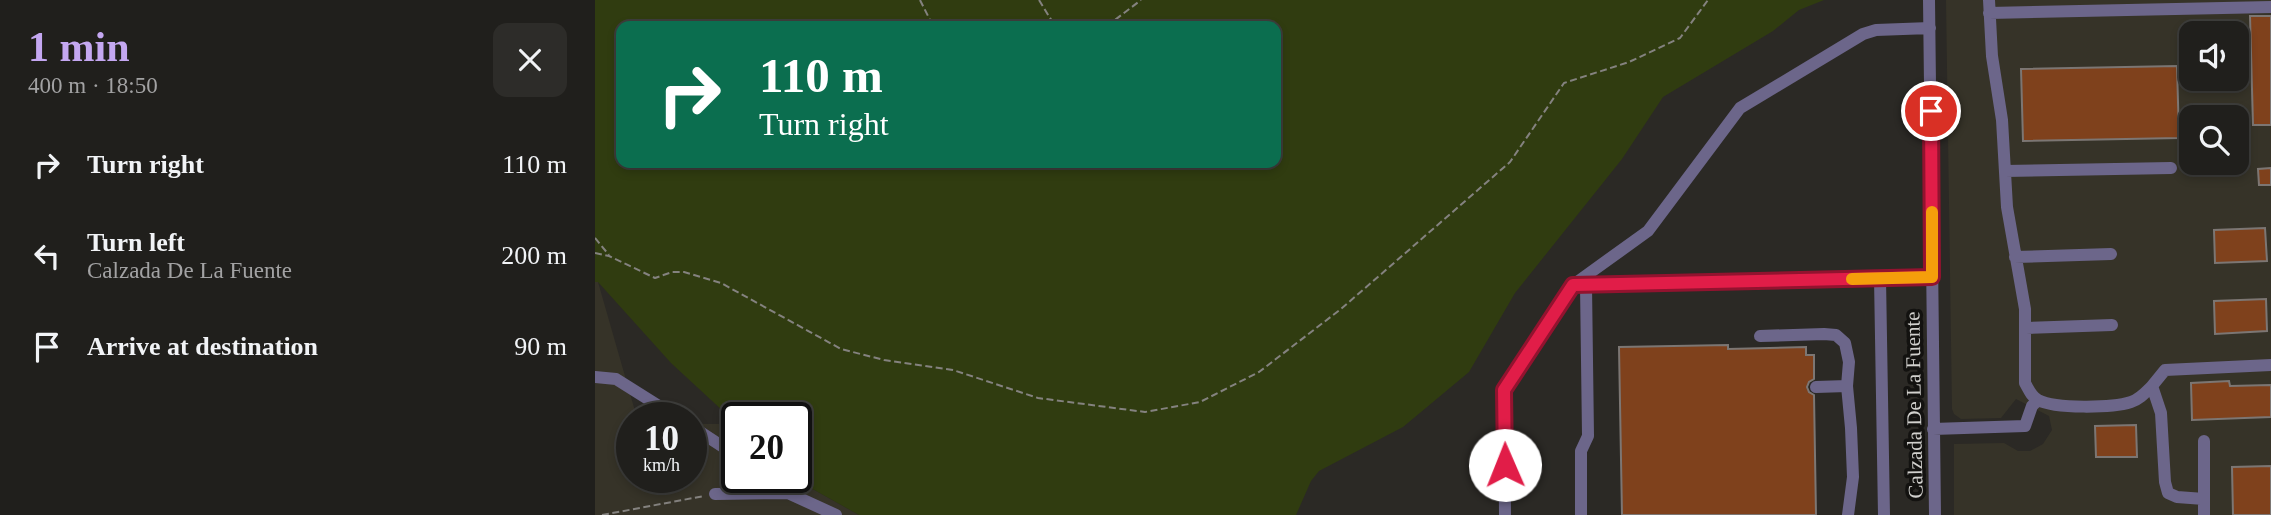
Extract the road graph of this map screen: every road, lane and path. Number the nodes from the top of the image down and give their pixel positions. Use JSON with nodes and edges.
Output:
{"nodes":[{"id":1,"x":920,"y":0,"type":"edge"},
{"id":2,"x":1039,"y":0,"type":"edge"},
{"id":3,"x":1141,"y":0,"type":"edge"},
{"id":4,"x":1708,"y":0,"type":"edge"},
{"id":5,"x":1929,"y":0,"type":"edge"},
{"id":6,"x":2228,"y":4,"type":"edge"},
{"id":7,"x":1989,"y":7,"type":"edge"},
{"id":8,"x":2271,"y":7,"type":"edge"},
{"id":9,"x":930,"y":21,"type":"edge"},
{"id":10,"x":1052,"y":21,"type":"edge"},
{"id":11,"x":1114,"y":21,"type":"edge"},
{"id":12,"x":1930,"y":28,"type":"junction"},
{"id":13,"x":2171,"y":168,"type":"dead end"},
{"id":14,"x":2005,"y":171,"type":"junction"},
{"id":15,"x":595,"y":238,"type":"edge"},
{"id":16,"x":595,"y":253,"type":"edge"},
{"id":17,"x":2111,"y":254,"type":"dead end"},
{"id":18,"x":609,"y":256,"type":"junction"},
{"id":19,"x":2015,"y":257,"type":"junction"},
{"id":20,"x":1932,"y":277,"type":"junction"},
{"id":21,"x":1880,"y":278,"type":"junction"},
{"id":22,"x":1580,"y":285,"type":"junction"},
{"id":23,"x":2112,"y":326,"type":"dead end"},
{"id":24,"x":2026,"y":328,"type":"junction"},
{"id":25,"x":1760,"y":336,"type":"dead end"},
{"id":26,"x":2271,"y":365,"type":"edge"},
{"id":27,"x":595,"y":377,"type":"edge"},
{"id":28,"x":1847,"y":386,"type":"junction"},
{"id":29,"x":2152,"y":386,"type":"junction"},
{"id":30,"x":1816,"y":387,"type":"dead end"},
{"id":31,"x":2038,"y":400,"type":"junction"},
{"id":32,"x":653,"y":402,"type":"edge"},
{"id":33,"x":1933,"y":429,"type":"junction"},
{"id":34,"x":2204,"y":441,"type":"dead end"},
{"id":35,"x":715,"y":494,"type":"joint"},
{"id":36,"x":787,"y":494,"type":"joint"},
{"id":37,"x":2204,"y":499,"type":"junction"},
{"id":38,"x":602,"y":515,"type":"edge"},
{"id":39,"x":836,"y":515,"type":"edge"},
{"id":40,"x":1505,"y":515,"type":"edge"},
{"id":41,"x":1581,"y":515,"type":"edge"},
{"id":42,"x":1848,"y":515,"type":"edge"},
{"id":43,"x":1884,"y":515,"type":"edge"},
{"id":44,"x":1935,"y":515,"type":"edge"},
{"id":45,"x":2204,"y":515,"type":"edge"}],
"edges":[{"from":1,"to":9,"type":"path"},
{"from":2,"to":10,"type":"path"},
{"from":3,"to":11,"type":"path"},
{"from":4,"to":18,"type":"path"},
{"from":5,"to":12,"type":"street","name":"Calzada De La Fuente"},
{"from":6,"to":7,"type":"street"},
{"from":6,"to":8,"type":"street"},
{"from":7,"to":14,"type":"street"},
{"from":12,"to":20,"type":"street","name":"Calzada De La Fuente"},
{"from":12,"to":22,"type":"street"},
{"from":13,"to":14,"type":"street"},
{"from":14,"to":19,"type":"street"},
{"from":15,"to":18,"type":"path"},
{"from":16,"to":18,"type":"path"},
{"from":17,"to":19,"type":"street"},
{"from":19,"to":24,"type":"street"},
{"from":20,"to":21,"type":"street"},
{"from":20,"to":33,"type":"street","name":"Calzada De La Fuente"},
{"from":21,"to":22,"type":"street"},
{"from":21,"to":43,"type":"street"},
{"from":22,"to":40,"type":"street"},
{"from":22,"to":41,"type":"street"},
{"from":23,"to":24,"type":"street"},
{"from":24,"to":31,"type":"street"},
{"from":25,"to":28,"type":"street"},
{"from":26,"to":29,"type":"street"},
{"from":27,"to":32,"type":"street"},
{"from":28,"to":30,"type":"street"},
{"from":28,"to":42,"type":"street"},
{"from":29,"to":31,"type":"street"},
{"from":29,"to":37,"type":"street"},
{"from":31,"to":33,"type":"street"},
{"from":33,"to":44,"type":"street","name":"Calzada De La Fuente"},
{"from":34,"to":37,"type":"street"},
{"from":35,"to":36,"type":"street"},
{"from":35,"to":38,"type":"path"},
{"from":36,"to":39,"type":"street"},
{"from":37,"to":45,"type":"street"}]}
